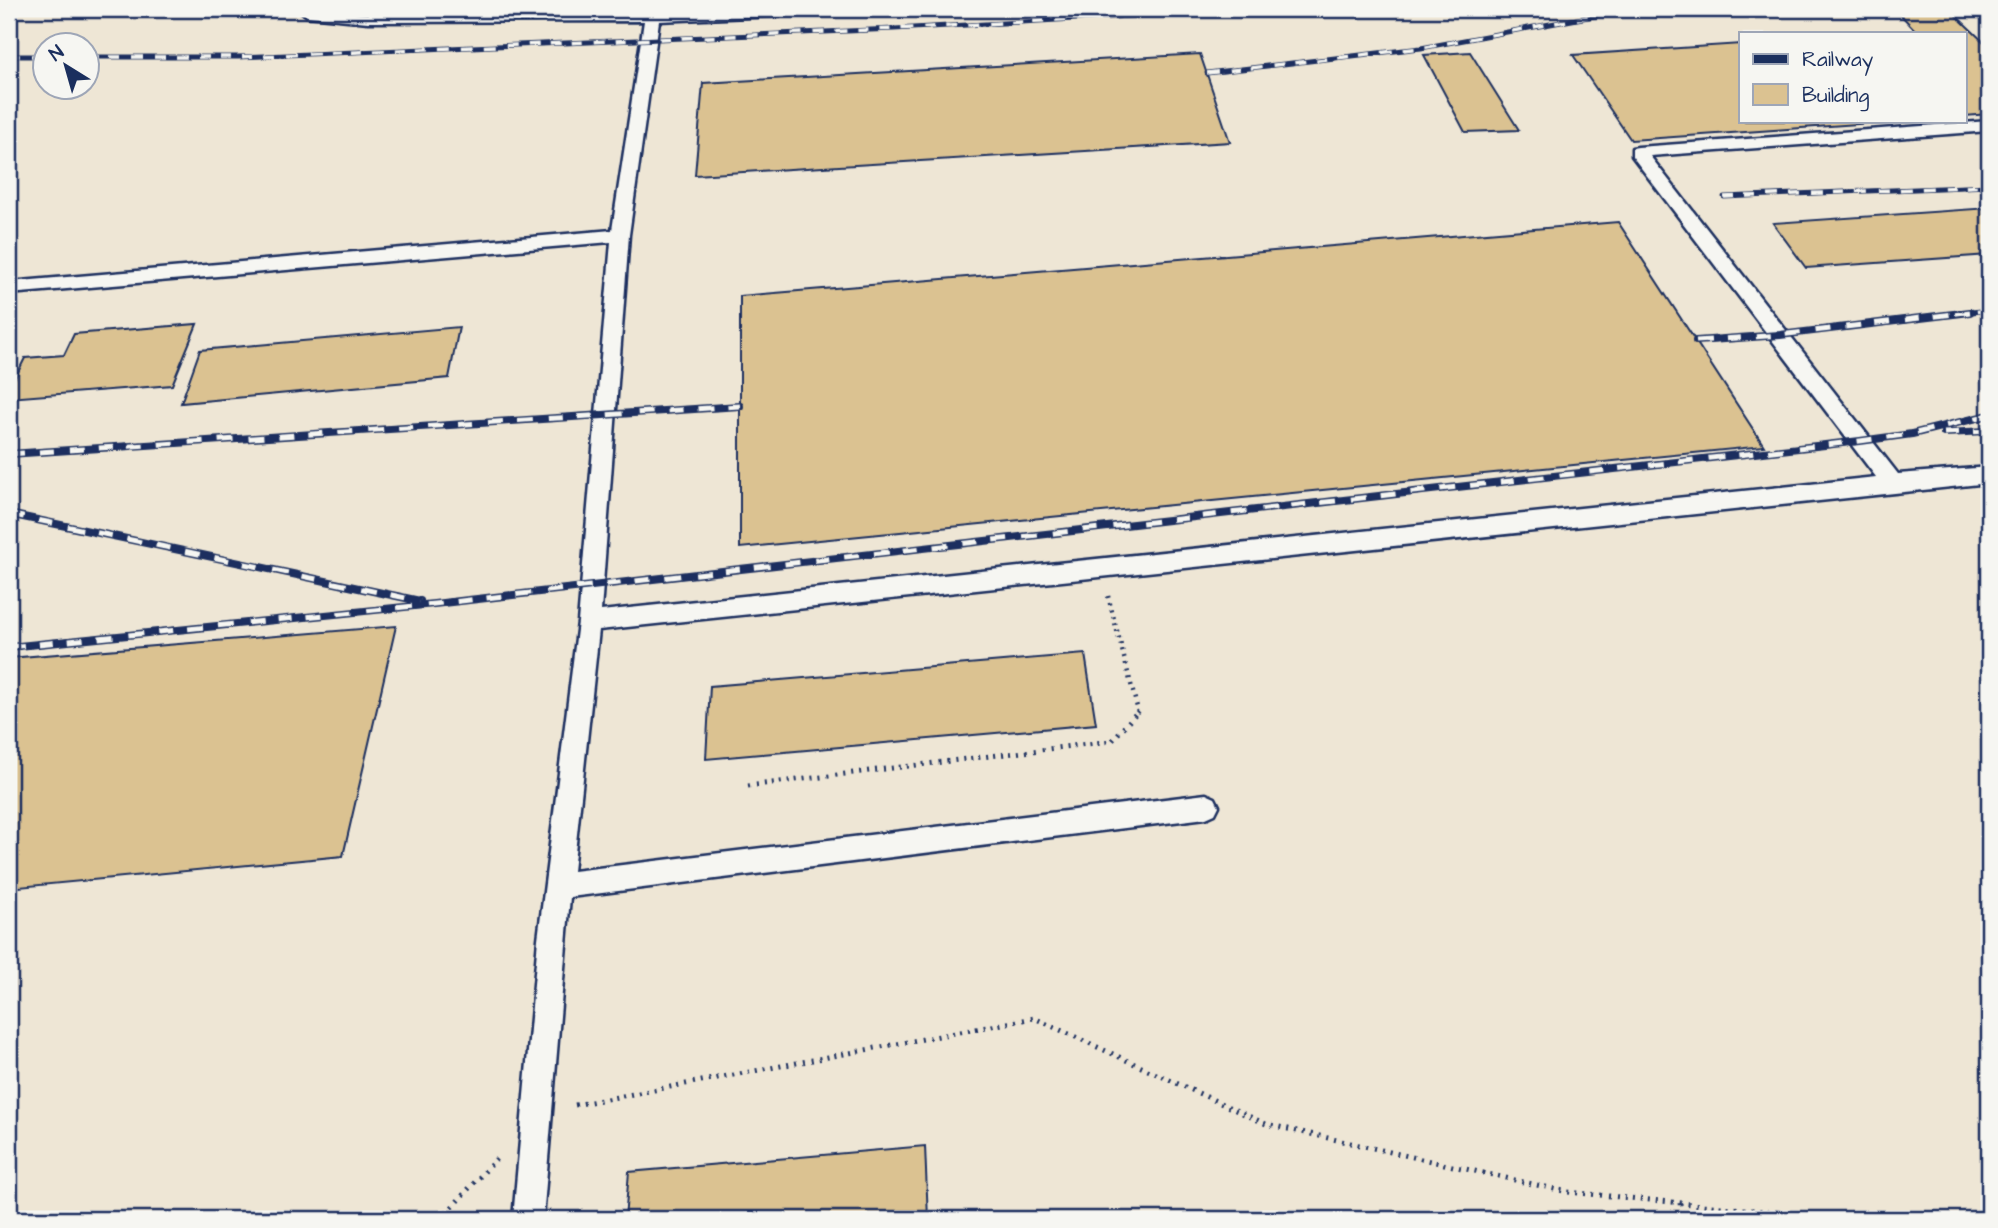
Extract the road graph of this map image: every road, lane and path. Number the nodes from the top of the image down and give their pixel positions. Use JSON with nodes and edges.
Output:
{"nodes":[{"id":1,"x":305,"y":9,"type":"edge"},
{"id":2,"x":838,"y":9,"type":"edge"},
{"id":3,"x":652,"y":18,"type":"junction"},
{"id":4,"x":1989,"y":126,"type":"edge"},
{"id":5,"x":620,"y":235,"type":"junction"},
{"id":6,"x":9,"y":288,"type":"edge"},
{"id":7,"x":1989,"y":475,"type":"edge"},
{"id":8,"x":1893,"y":483,"type":"junction"},
{"id":9,"x":1100,"y":568,"type":"junction"},
{"id":10,"x":589,"y":622,"type":"junction"},
{"id":11,"x":748,"y":786,"type":"dead end"},
{"id":12,"x":1206,"y":806,"type":"dead end"},
{"id":13,"x":558,"y":886,"type":"junction"},
{"id":14,"x":537,"y":1113,"type":"junction"},
{"id":15,"x":1680,"y":1203,"type":"junction"},
{"id":16,"x":442,"y":1219,"type":"edge"},
{"id":17,"x":528,"y":1219,"type":"edge"},
{"id":18,"x":1682,"y":1219,"type":"edge"},
{"id":19,"x":1846,"y":1219,"type":"edge"}],
"edges":[{"from":1,"to":3,"type":"lane"},
{"from":2,"to":3,"type":"lane"},
{"from":3,"to":5,"type":"lane"},
{"from":4,"to":8,"type":"lane"},
{"from":5,"to":6,"type":"lane"},
{"from":5,"to":10,"type":"lane"},
{"from":7,"to":8,"type":"lane"},
{"from":8,"to":9,"type":"lane"},
{"from":9,"to":10,"type":"lane"},
{"from":9,"to":11,"type":"path"},
{"from":10,"to":13,"type":"lane"},
{"from":12,"to":13,"type":"lane"},
{"from":13,"to":14,"type":"lane"},
{"from":14,"to":15,"type":"path"},
{"from":14,"to":16,"type":"path"},
{"from":14,"to":17,"type":"lane"},
{"from":15,"to":18,"type":"path"},
{"from":15,"to":19,"type":"path"}]}
